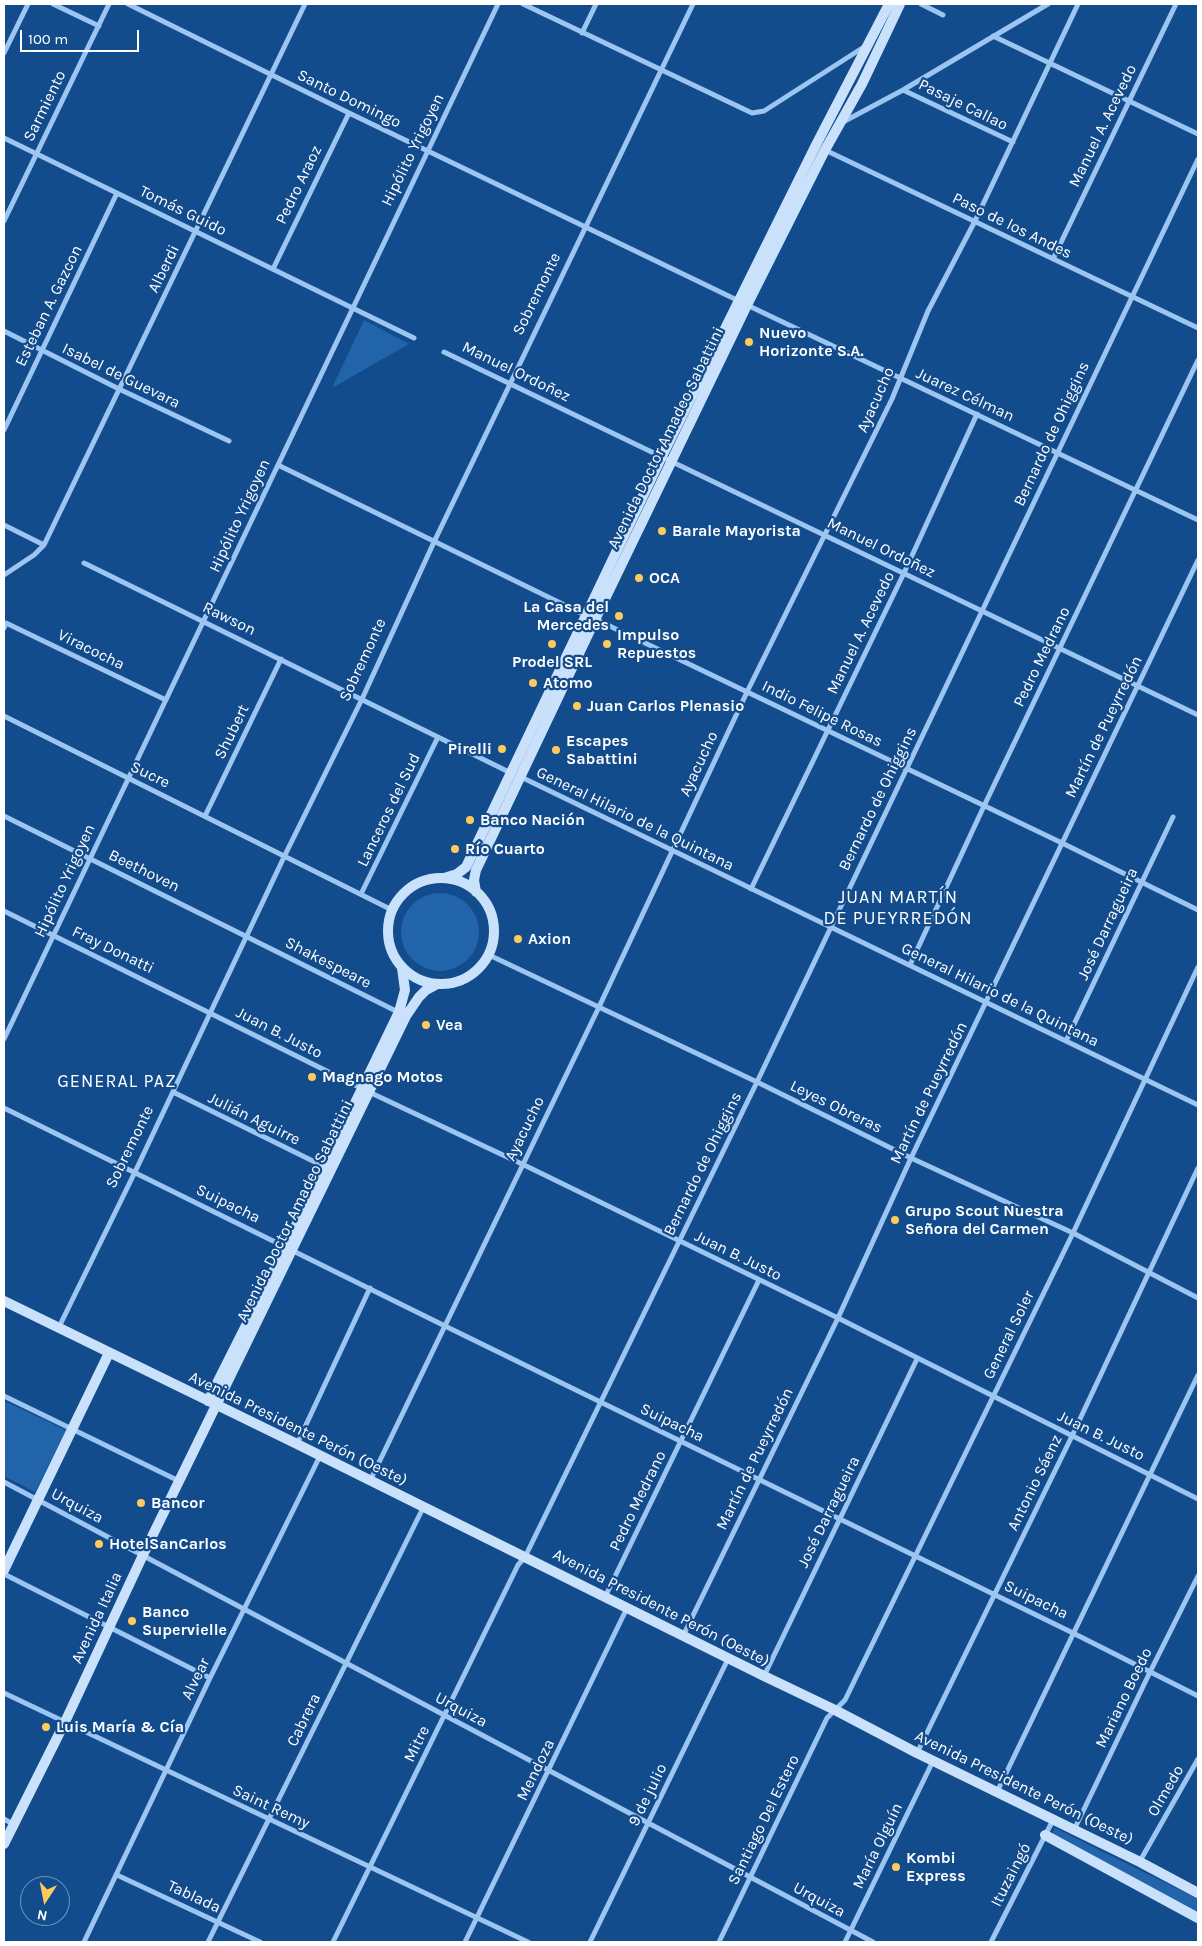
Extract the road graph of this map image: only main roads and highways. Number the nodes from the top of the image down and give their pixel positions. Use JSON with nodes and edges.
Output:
{"nodes":[{"id":1,"x":889,"y":4,"type":"edge"},
{"id":2,"x":900,"y":4,"type":"edge"},
{"id":3,"x":820,"y":147,"type":"junction"},
{"id":4,"x":591,"y":618,"type":"junction"},
{"id":5,"x":444,"y":878,"type":"junction"},
{"id":6,"x":476,"y":892,"type":"junction"},
{"id":7,"x":402,"y":968,"type":"junction"},
{"id":8,"x":438,"y":984,"type":"junction"},
{"id":9,"x":366,"y":1090,"type":"junction"},
{"id":10,"x":290,"y":1248,"type":"junction"},
{"id":11,"x":4,"y":1301,"type":"edge"},
{"id":12,"x":109,"y":1352,"type":"junction"},
{"id":13,"x":213,"y":1403,"type":"junction"},
{"id":14,"x":4,"y":1570,"type":"edge"},
{"id":15,"x":8,"y":1822,"type":"edge"},
{"id":16,"x":1045,"y":1835,"type":"road end"},
{"id":17,"x":4,"y":1844,"type":"edge"},
{"id":18,"x":1198,"y":1893,"type":"edge"},
{"id":19,"x":1198,"y":1918,"type":"edge"}],
"edges":[{"from":1,"to":3,"type":"main road","name":"Avenida Doctor Amadeo Sabattini"},
{"from":2,"to":3,"type":"main road","name":"Avenida Doctor Amadeo Sabattini"},
{"from":3,"to":4,"type":"main road","name":"Avenida Doctor Amadeo Sabattini"},
{"from":4,"to":5,"type":"main road","name":"Avenida Doctor Amadeo Sabattini"},
{"from":4,"to":6,"type":"main road","name":"Avenida Doctor Amadeo Sabattini"},
{"from":5,"to":6,"type":"main road"},
{"from":5,"to":7,"type":"main road"},
{"from":6,"to":8,"type":"main road"},
{"from":7,"to":8,"type":"main road"},
{"from":7,"to":9,"type":"main road","name":"Avenida Doctor Amadeo Sabattini"},
{"from":8,"to":9,"type":"main road","name":"Avenida Doctor Amadeo Sabattini"},
{"from":9,"to":10,"type":"main road","name":"Avenida Doctor Amadeo Sabattini"},
{"from":9,"to":10,"type":"main road","name":"Avenida Doctor Amadeo Sabattini"},
{"from":10,"to":13,"type":"main road","name":"Avenida Doctor Amadeo Sabattini"},
{"from":11,"to":12,"type":"main road","name":"Avenida Presidente Perón (Oeste)"},
{"from":12,"to":13,"type":"main road","name":"Avenida Presidente Perón (Oeste)"},
{"from":12,"to":14,"type":"main road"},
{"from":13,"to":15,"type":"main road","name":"Avenida Italia"},
{"from":13,"to":18,"type":"main road","name":"Avenida Presidente Perón (Oeste)"},
{"from":15,"to":17,"type":"main road","name":"Avenida Italia"},
{"from":16,"to":19,"type":"main road","name":"Avenida Presidente Perón (Oeste)"}]}
